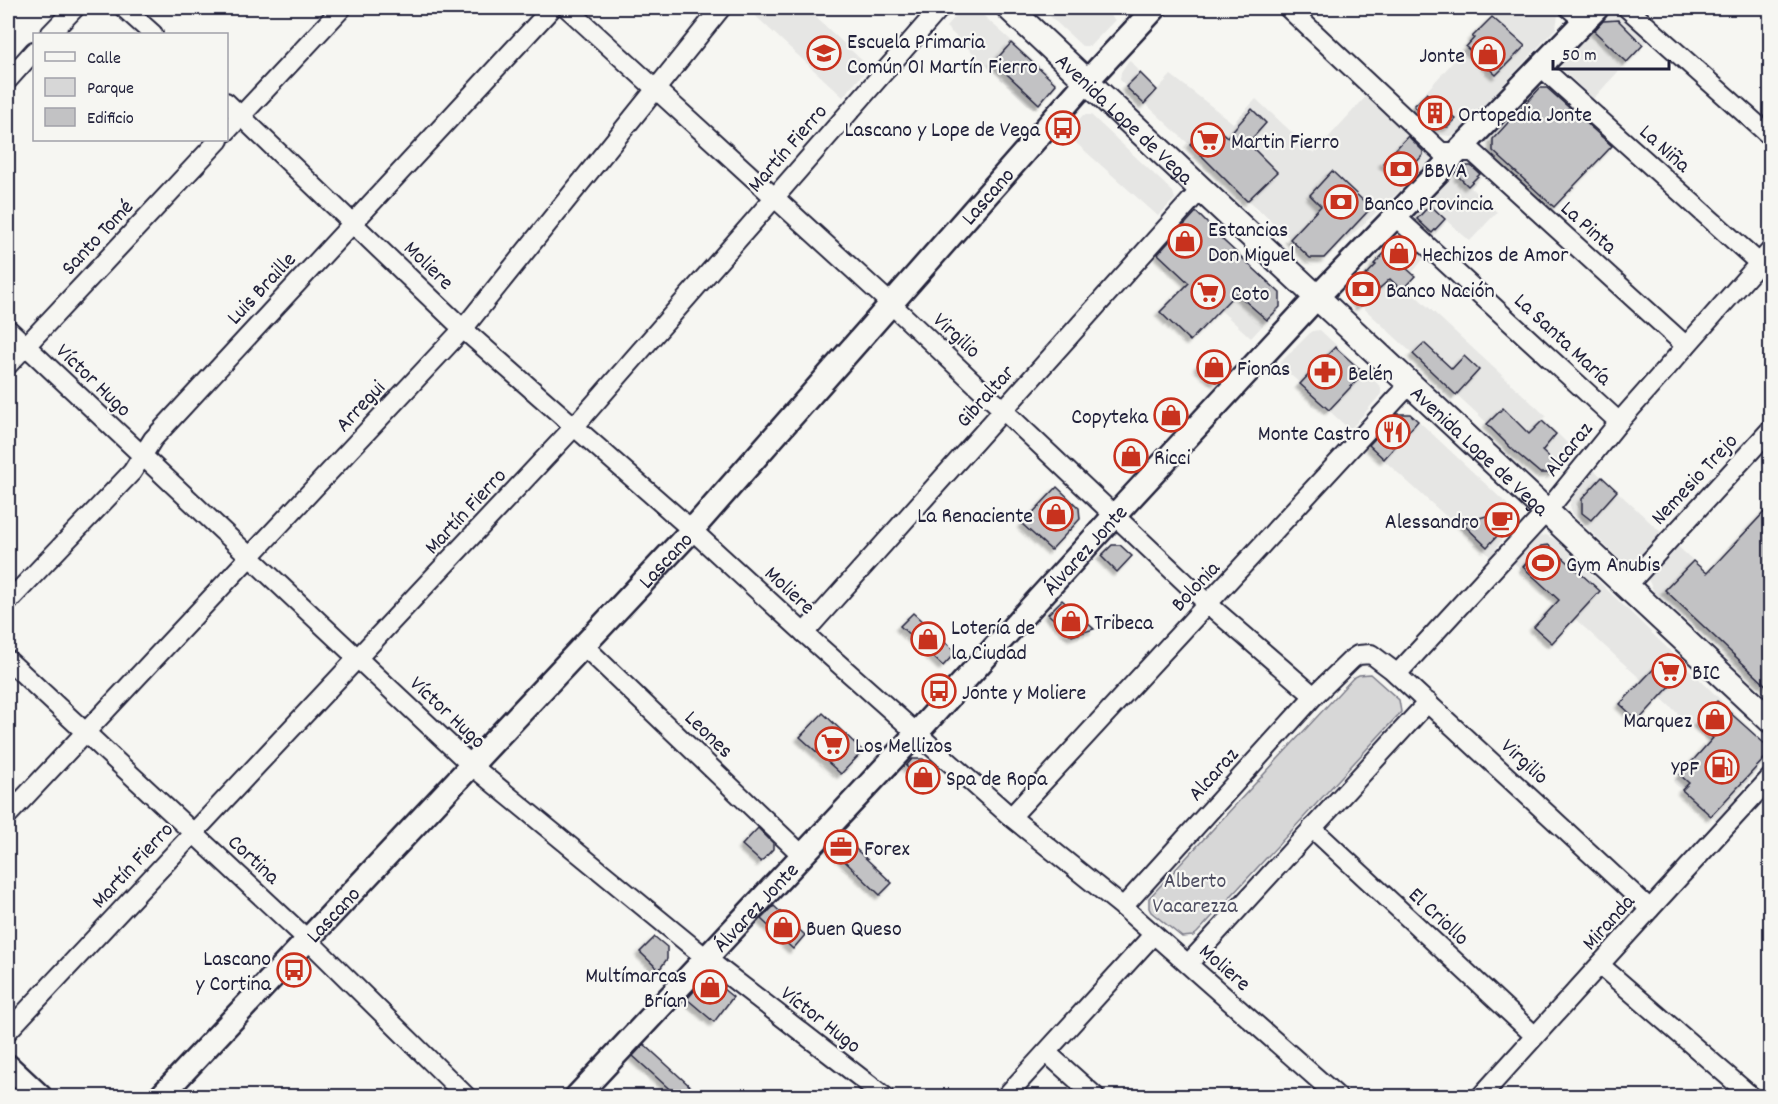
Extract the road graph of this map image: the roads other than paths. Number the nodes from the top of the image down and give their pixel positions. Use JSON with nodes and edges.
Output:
{"nodes":[{"id":1,"x":75,"y":8,"type":"edge"},
{"id":2,"x":124,"y":8,"type":"edge"},
{"id":3,"x":342,"y":8,"type":"edge"},
{"id":4,"x":552,"y":8,"type":"edge"},
{"id":5,"x":567,"y":8,"type":"edge"},
{"id":6,"x":721,"y":8,"type":"edge"},
{"id":7,"x":940,"y":8,"type":"edge"},
{"id":8,"x":1009,"y":8,"type":"edge"},
{"id":9,"x":1155,"y":8,"type":"edge"},
{"id":10,"x":1288,"y":8,"type":"edge"},
{"id":11,"x":1627,"y":8,"type":"edge"},
{"id":12,"x":1583,"y":12,"type":"edge"},
{"id":13,"x":51,"y":33,"type":"edge"},
{"id":14,"x":152,"y":33,"type":"edge"},
{"id":15,"x":33,"y":52,"type":"edge"},
{"id":16,"x":1540,"y":66,"type":"junction"},
{"id":17,"x":8,"y":80,"type":"edge"},
{"id":18,"x":1087,"y":81,"type":"junction"},
{"id":19,"x":655,"y":90,"type":"junction"},
{"id":20,"x":228,"y":104,"type":"edge"},
{"id":21,"x":242,"y":116,"type":"junction"},
{"id":22,"x":228,"y":130,"type":"edge"},
{"id":23,"x":1770,"y":136,"type":"edge"},
{"id":24,"x":218,"y":141,"type":"edge"},
{"id":25,"x":1457,"y":152,"type":"junction"},
{"id":26,"x":1201,"y":189,"type":"junction"},
{"id":27,"x":774,"y":198,"type":"junction"},
{"id":28,"x":1396,"y":217,"type":"junction"},
{"id":29,"x":352,"y":222,"type":"junction"},
{"id":30,"x":1765,"y":257,"type":"edge"},
{"id":31,"x":1317,"y":297,"type":"junction"},
{"id":32,"x":890,"y":303,"type":"junction"},
{"id":33,"x":8,"y":329,"type":"edge"},
{"id":34,"x":463,"y":329,"type":"junction"},
{"id":35,"x":1686,"y":345,"type":"junction"},
{"id":36,"x":25,"y":346,"type":"junction"},
{"id":37,"x":8,"y":365,"type":"edge"},
{"id":38,"x":1410,"y":384,"type":"junction"},
{"id":39,"x":1004,"y":410,"type":"junction"},
{"id":40,"x":1619,"y":422,"type":"junction"},
{"id":41,"x":574,"y":427,"type":"junction"},
{"id":42,"x":1770,"y":430,"type":"edge"},
{"id":43,"x":141,"y":456,"type":"junction"},
{"id":44,"x":1547,"y":511,"type":"junction"},
{"id":45,"x":1115,"y":515,"type":"junction"},
{"id":46,"x":692,"y":530,"type":"junction"},
{"id":47,"x":249,"y":557,"type":"junction"},
{"id":48,"x":1627,"y":586,"type":"junction"},
{"id":49,"x":8,"y":602,"type":"edge"},
{"id":50,"x":1209,"y":605,"type":"junction"},
{"id":51,"x":804,"y":633,"type":"junction"},
{"id":52,"x":584,"y":646,"type":"junction"},
{"id":53,"x":1365,"y":653,"type":"joint"},
{"id":54,"x":357,"y":659,"type":"junction"},
{"id":55,"x":8,"y":660,"type":"edge"},
{"id":56,"x":1397,"y":674,"type":"junction"},
{"id":57,"x":1314,"y":696,"type":"junction"},
{"id":58,"x":1428,"y":702,"type":"junction"},
{"id":59,"x":1770,"y":720,"type":"edge"},
{"id":60,"x":86,"y":732,"type":"junction"},
{"id":61,"x":917,"y":732,"type":"junction"},
{"id":62,"x":471,"y":765,"type":"junction"},
{"id":63,"x":1770,"y":778,"type":"edge"},
{"id":64,"x":8,"y":815,"type":"edge"},
{"id":65,"x":1011,"y":817,"type":"junction"},
{"id":66,"x":1312,"y":828,"type":"junction"},
{"id":67,"x":193,"y":833,"type":"junction"},
{"id":68,"x":802,"y":855,"type":"junction"},
{"id":69,"x":1124,"y":907,"type":"junction"},
{"id":70,"x":1650,"y":909,"type":"junction"},
{"id":71,"x":1153,"y":934,"type":"junction"},
{"id":72,"x":308,"y":940,"type":"junction"},
{"id":73,"x":706,"y":958,"type":"junction"},
{"id":74,"x":1188,"y":964,"type":"junction"},
{"id":75,"x":1600,"y":965,"type":"junction"},
{"id":76,"x":8,"y":1031,"type":"edge"},
{"id":77,"x":1535,"y":1036,"type":"junction"},
{"id":78,"x":1047,"y":1053,"type":"junction"},
{"id":79,"x":8,"y":1066,"type":"edge"},
{"id":80,"x":40,"y":1096,"type":"edge"},
{"id":81,"x":161,"y":1096,"type":"edge"},
{"id":82,"x":466,"y":1096,"type":"edge"},
{"id":83,"x":577,"y":1096,"type":"edge"},
{"id":84,"x":885,"y":1096,"type":"edge"},
{"id":85,"x":1006,"y":1096,"type":"edge"},
{"id":86,"x":1095,"y":1096,"type":"edge"},
{"id":87,"x":1337,"y":1096,"type":"edge"},
{"id":88,"x":1481,"y":1096,"type":"edge"},
{"id":89,"x":1751,"y":1096,"type":"edge"}],
"edges":[{"from":1,"to":13,"type":"street"},
{"from":2,"to":14,"type":"street"},
{"from":3,"to":21,"type":"street"},
{"from":4,"to":29,"type":"street","name":"Luis Braille"},
{"from":5,"to":19,"type":"street","name":"Virgilio"},
{"from":6,"to":19,"type":"street","name":"Arregui"},
{"from":7,"to":27,"type":"street","name":"Martín Fierro"},
{"from":8,"to":18,"type":"main road","name":"Avenida Lope de Vega"},
{"from":9,"to":18,"type":"street","name":"Lascano"},
{"from":10,"to":25,"type":"street","name":"La Pinta"},
{"from":11,"to":23,"type":"street"},
{"from":12,"to":16,"type":"street","name":"Álvarez Jonte"},
{"from":15,"to":17,"type":"street"},
{"from":16,"to":25,"type":"street","name":"Álvarez Jonte"},
{"from":16,"to":30,"type":"street","name":"La Niña"},
{"from":18,"to":26,"type":"main road","name":"Avenida Lope de Vega"},
{"from":18,"to":32,"type":"street","name":"Lascano"},
{"from":19,"to":27,"type":"street","name":"Virgilio"},
{"from":19,"to":34,"type":"street","name":"Arregui"},
{"from":20,"to":21,"type":"street","name":"Moliere"},
{"from":21,"to":22,"type":"street"},
{"from":21,"to":29,"type":"street","name":"Moliere"},
{"from":24,"to":36,"type":"street","name":"Santo Tomé"},
{"from":25,"to":28,"type":"street","name":"Álvarez Jonte"},
{"from":25,"to":35,"type":"street","name":"La Pinta"},
{"from":26,"to":31,"type":"main road","name":"Avenida Lope de Vega"},
{"from":26,"to":39,"type":"street","name":"Gibraltar"},
{"from":27,"to":32,"type":"street","name":"Virgilio"},
{"from":27,"to":41,"type":"street","name":"Martín Fierro"},
{"from":28,"to":31,"type":"street","name":"Álvarez Jonte"},
{"from":28,"to":40,"type":"street","name":"La Santa María"},
{"from":29,"to":34,"type":"street","name":"Moliere"},
{"from":29,"to":43,"type":"street","name":"Luis Braille"},
{"from":30,"to":35,"type":"street","name":"Alcaraz"},
{"from":31,"to":38,"type":"main road","name":"Avenida Lope de Vega"},
{"from":31,"to":45,"type":"street","name":"Álvarez Jonte"},
{"from":32,"to":39,"type":"street","name":"Virgilio"},
{"from":32,"to":46,"type":"street","name":"Lascano"},
{"from":33,"to":36,"type":"street","name":"Víctor Hugo"},
{"from":34,"to":41,"type":"street","name":"Moliere"},
{"from":34,"to":47,"type":"street","name":"Arregui"},
{"from":35,"to":40,"type":"street","name":"Alcaraz"},
{"from":36,"to":37,"type":"street","name":"Santo Tomé"},
{"from":36,"to":43,"type":"street","name":"Víctor Hugo"},
{"from":38,"to":44,"type":"main road","name":"Avenida Lope de Vega"},
{"from":38,"to":50,"type":"street","name":"Bolonia"},
{"from":39,"to":45,"type":"street","name":"Virgilio"},
{"from":39,"to":51,"type":"street","name":"Gibraltar"},
{"from":40,"to":44,"type":"street","name":"Alcaraz"},
{"from":41,"to":46,"type":"street","name":"Moliere"},
{"from":41,"to":54,"type":"street","name":"Martín Fierro"},
{"from":42,"to":48,"type":"street","name":"Nemesio Trejo"},
{"from":43,"to":47,"type":"street","name":"Víctor Hugo"},
{"from":43,"to":49,"type":"street","name":"Luis Braille"},
{"from":44,"to":48,"type":"main road","name":"Avenida Lope de Vega"},
{"from":44,"to":56,"type":"street","name":"Alcaraz"},
{"from":45,"to":50,"type":"street","name":"Virgilio"},
{"from":45,"to":61,"type":"street","name":"Álvarez Jonte"},
{"from":46,"to":51,"type":"street","name":"Moliere"},
{"from":46,"to":52,"type":"street","name":"Lascano"},
{"from":47,"to":54,"type":"street","name":"Víctor Hugo"},
{"from":47,"to":60,"type":"street","name":"Arregui"},
{"from":48,"to":59,"type":"main road","name":"Avenida Lope de Vega"},
{"from":50,"to":57,"type":"street","name":"Virgilio"},
{"from":50,"to":65,"type":"street","name":"Bolonia"},
{"from":51,"to":61,"type":"street","name":"Moliere"},
{"from":52,"to":62,"type":"street","name":"Lascano"},
{"from":52,"to":68,"type":"street","name":"Leones"},
{"from":53,"to":56,"type":"street","name":"Virgilio"},
{"from":53,"to":57,"type":"street","name":"Alcaraz"},
{"from":54,"to":62,"type":"street","name":"Víctor Hugo"},
{"from":54,"to":67,"type":"street","name":"Martín Fierro"},
{"from":55,"to":60,"type":"street","name":"Cortina"},
{"from":56,"to":58,"type":"street","name":"Virgilio"},
{"from":57,"to":69,"type":"street","name":"Alcaraz"},
{"from":58,"to":66,"type":"street"},
{"from":58,"to":70,"type":"street","name":"Virgilio"},
{"from":60,"to":64,"type":"street","name":"Arregui"},
{"from":60,"to":67,"type":"street","name":"Cortina"},
{"from":61,"to":65,"type":"street","name":"Moliere"},
{"from":61,"to":68,"type":"street","name":"Álvarez Jonte"},
{"from":62,"to":72,"type":"street","name":"Lascano"},
{"from":62,"to":73,"type":"street","name":"Víctor Hugo"},
{"from":63,"to":70,"type":"street","name":"Miranda"},
{"from":65,"to":69,"type":"street","name":"Moliere"},
{"from":66,"to":74,"type":"street"},
{"from":66,"to":77,"type":"street","name":"El Criollo"},
{"from":67,"to":72,"type":"street","name":"Cortina"},
{"from":67,"to":76,"type":"street","name":"Martín Fierro"},
{"from":68,"to":73,"type":"street","name":"Álvarez Jonte"},
{"from":69,"to":71,"type":"street","name":"Moliere"},
{"from":70,"to":75,"type":"street","name":"Miranda"},
{"from":71,"to":74,"type":"street","name":"Moliere"},
{"from":71,"to":78,"type":"street"},
{"from":72,"to":81,"type":"street","name":"Lascano"},
{"from":72,"to":82,"type":"street","name":"Cortina"},
{"from":73,"to":83,"type":"street","name":"Álvarez Jonte"},
{"from":73,"to":84,"type":"street","name":"Víctor Hugo"},
{"from":74,"to":87,"type":"street","name":"Moliere"},
{"from":75,"to":77,"type":"street","name":"Miranda"},
{"from":75,"to":89,"type":"street"},
{"from":77,"to":88,"type":"street","name":"Miranda"},
{"from":78,"to":85,"type":"street"},
{"from":78,"to":86,"type":"street"},
{"from":79,"to":80,"type":"street"}]}
